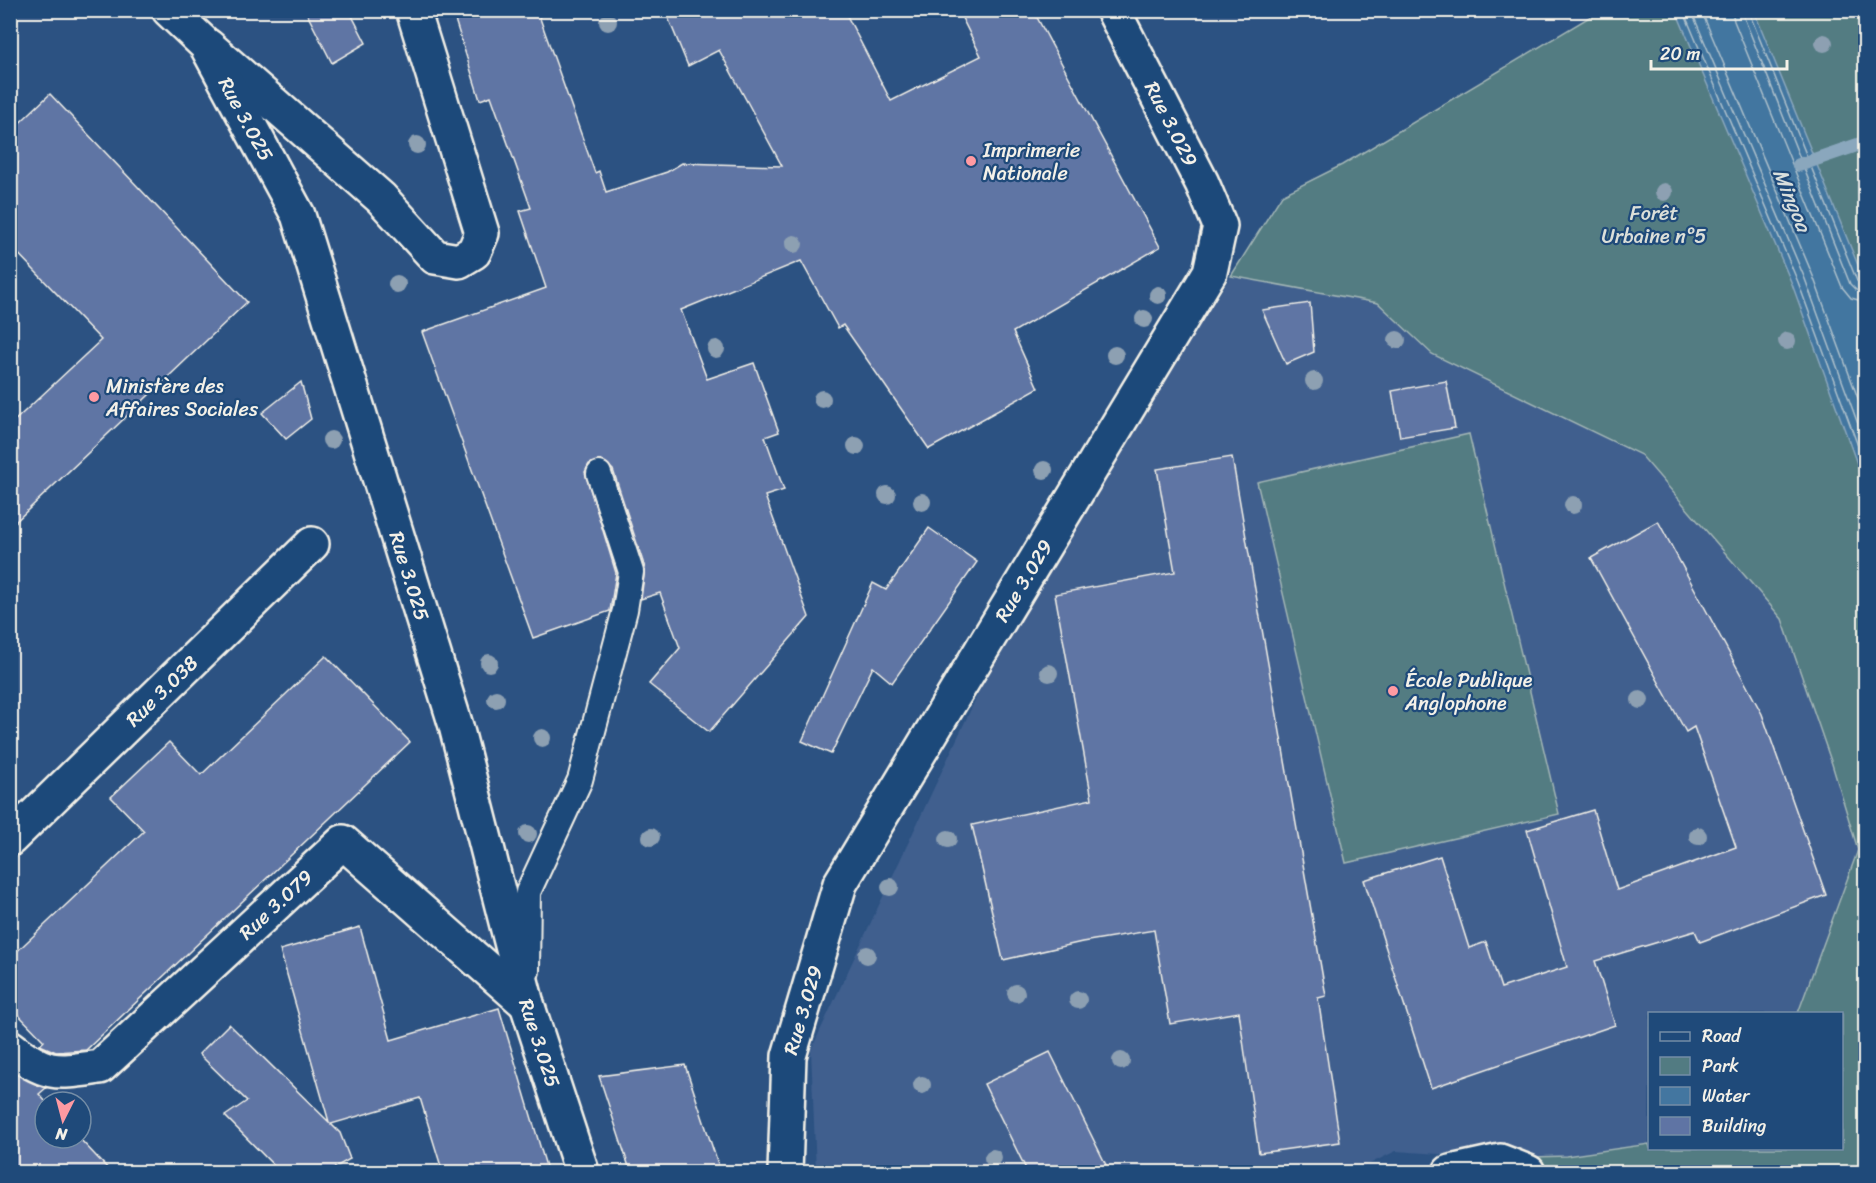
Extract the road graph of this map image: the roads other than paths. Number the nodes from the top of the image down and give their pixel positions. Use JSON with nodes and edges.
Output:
{"nodes":[{"id":1,"x":169,"y":10,"type":"edge"},
{"id":2,"x":414,"y":10,"type":"edge"},
{"id":3,"x":1113,"y":10,"type":"edge"},
{"id":4,"x":206,"y":45,"type":"junction"},
{"id":5,"x":599,"y":474,"type":"dead end"},
{"id":6,"x":312,"y":544,"type":"dead end"},
{"id":7,"x":10,"y":839,"type":"edge"},
{"id":8,"x":526,"y":1004,"type":"junction"},
{"id":9,"x":10,"y":1047,"type":"edge"},
{"id":10,"x":582,"y":1173,"type":"edge"},
{"id":11,"x":785,"y":1173,"type":"edge"},
{"id":12,"x":1449,"y":1173,"type":"edge"},
{"id":13,"x":1528,"y":1173,"type":"edge"}],
"edges":[{"from":1,"to":4,"type":"street","name":"Rue 3.025"},
{"from":2,"to":4,"type":"street"},
{"from":3,"to":11,"type":"street","name":"Rue 3.029"},
{"from":4,"to":8,"type":"street","name":"Rue 3.025"},
{"from":5,"to":8,"type":"lane"},
{"from":6,"to":7,"type":"street","name":"Rue 3.038"},
{"from":8,"to":9,"type":"street","name":"Rue 3.079"},
{"from":8,"to":10,"type":"street","name":"Rue 3.025"},
{"from":12,"to":13,"type":"street"}]}
